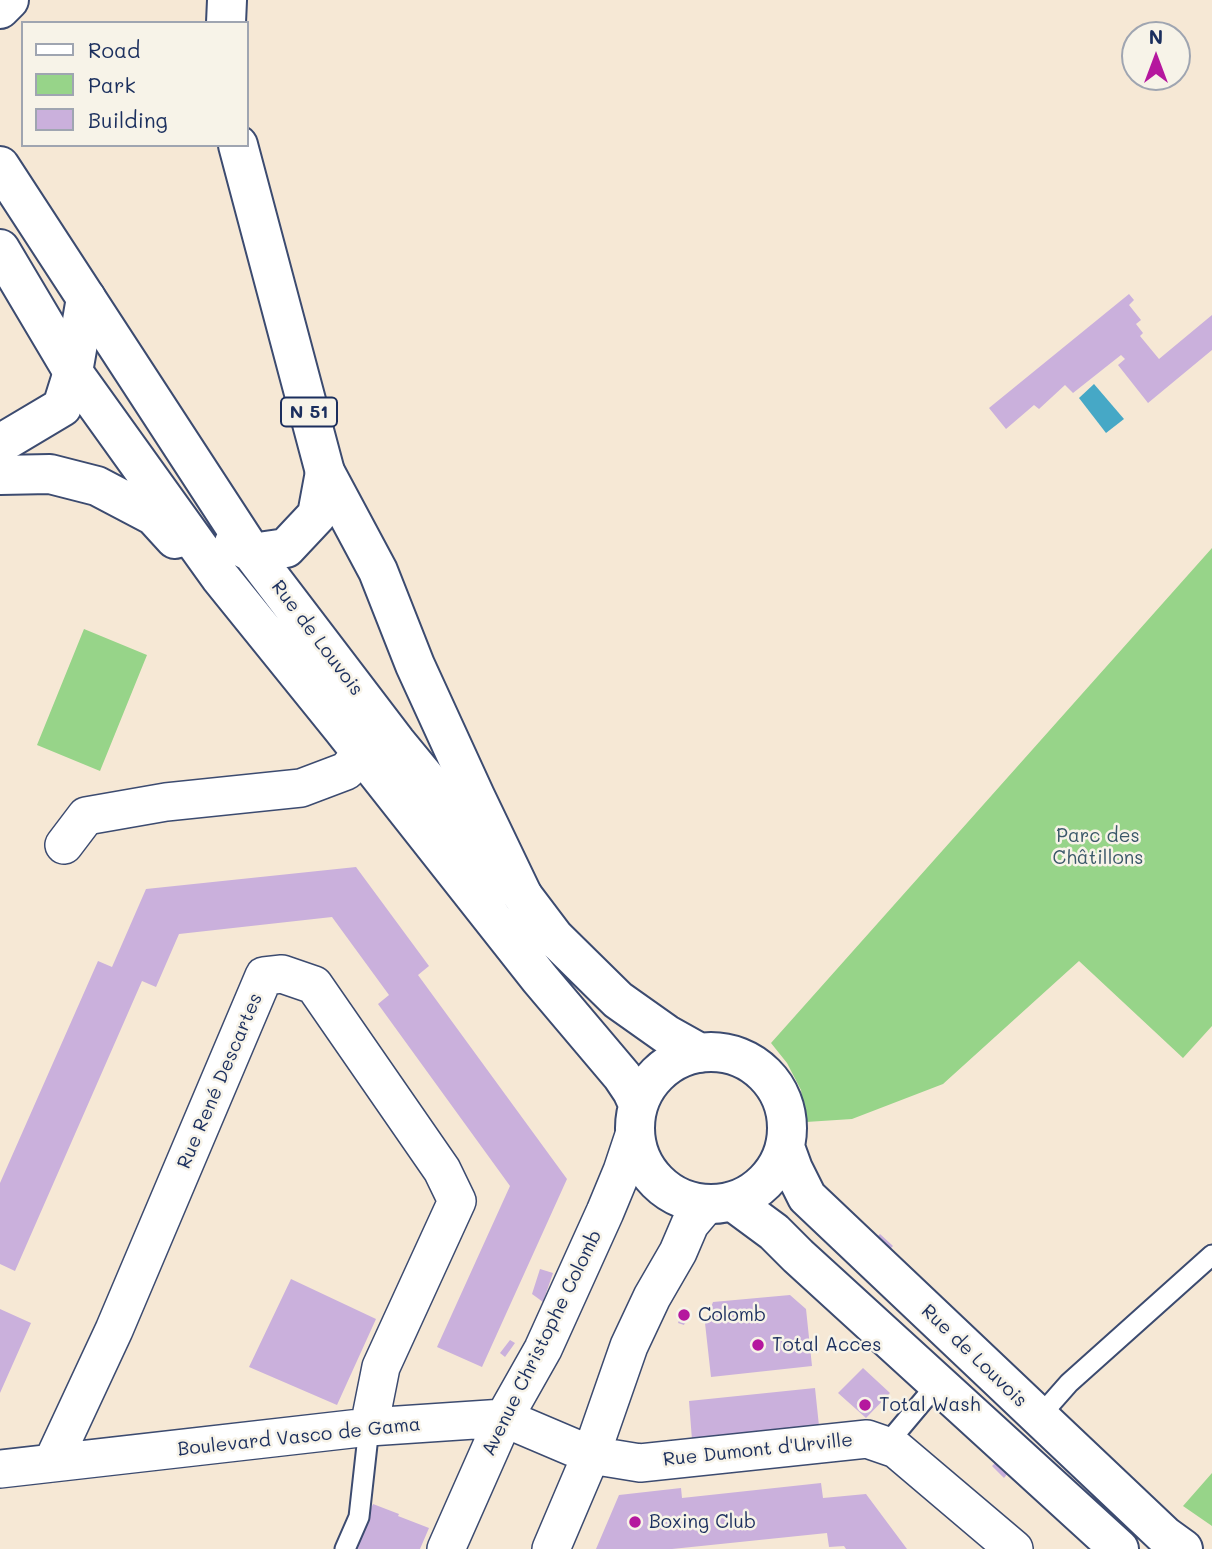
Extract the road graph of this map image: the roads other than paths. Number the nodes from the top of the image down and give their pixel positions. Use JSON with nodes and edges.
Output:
{"nodes":[{"id":1,"x":9,"y":0,"type":"edge"},
{"id":2,"x":227,"y":0,"type":"edge"},
{"id":3,"x":0,"y":9,"type":"edge"},
{"id":4,"x":226,"y":21,"type":"edge"},
{"id":5,"x":239,"y":147,"type":"edge"},
{"id":6,"x":0,"y":166,"type":"edge"},
{"id":7,"x":0,"y":248,"type":"edge"},
{"id":8,"x":86,"y":298,"type":"junction"},
{"id":9,"x":73,"y":372,"type":"junction"},
{"id":10,"x":0,"y":444,"type":"edge"},
{"id":11,"x":326,"y":472,"type":"junction"},
{"id":12,"x":144,"y":473,"type":"junction"},
{"id":13,"x":0,"y":475,"type":"edge"},
{"id":14,"x":253,"y":553,"type":"junction"},
{"id":15,"x":352,"y":740,"type":"junction"},
{"id":16,"x":64,"y":845,"type":"dead end"},
{"id":17,"x":523,"y":896,"type":"junction"},
{"id":18,"x":700,"y":1053,"type":"junction"},
{"id":19,"x":636,"y":1119,"type":"junction"},
{"id":20,"x":785,"y":1147,"type":"junction"},
{"id":21,"x":719,"y":1203,"type":"junction"},
{"id":22,"x":1212,"y":1255,"type":"edge"},
{"id":23,"x":938,"y":1384,"type":"junction"},
{"id":24,"x":1038,"y":1417,"type":"junction"},
{"id":25,"x":503,"y":1418,"type":"junction"},
{"id":26,"x":369,"y":1427,"type":"junction"},
{"id":27,"x":886,"y":1445,"type":"junction"},
{"id":28,"x":591,"y":1455,"type":"junction"},
{"id":29,"x":52,"y":1463,"type":"junction"},
{"id":30,"x":0,"y":1469,"type":"edge"},
{"id":31,"x":345,"y":1549,"type":"edge"},
{"id":32,"x":446,"y":1549,"type":"edge"},
{"id":33,"x":551,"y":1549,"type":"edge"},
{"id":34,"x":1014,"y":1549,"type":"edge"},
{"id":35,"x":1119,"y":1549,"type":"edge"},
{"id":36,"x":1183,"y":1549,"type":"edge"}],
"edges":[{"from":1,"to":3,"type":"street"},
{"from":2,"to":4,"type":"street"},
{"from":5,"to":11,"type":"street","number":"N 51"},
{"from":6,"to":8,"type":"street","name":"Rue de Louvois"},
{"from":7,"to":9,"type":"street","name":"Rue de Louvois"},
{"from":8,"to":9,"type":"street"},
{"from":8,"to":14,"type":"street","name":"Rue de Louvois"},
{"from":9,"to":10,"type":"street"},
{"from":9,"to":12,"type":"street","name":"Rue de Louvois"},
{"from":11,"to":14,"type":"street"},
{"from":11,"to":17,"type":"street","number":"N 51"},
{"from":12,"to":14,"type":"street"},
{"from":12,"to":15,"type":"street","name":"Rue de Louvois"},
{"from":13,"to":15,"type":"street"},
{"from":14,"to":17,"type":"street","name":"Rue de Louvois"},
{"from":15,"to":16,"type":"street"},
{"from":15,"to":19,"type":"street","name":"Rue de Louvois"},
{"from":17,"to":18,"type":"street","name":"Rue de Louvois"},
{"from":18,"to":19,"type":"street"},
{"from":18,"to":20,"type":"street"},
{"from":19,"to":21,"type":"street"},
{"from":19,"to":25,"type":"street","name":"Avenue Christophe Colomb"},
{"from":20,"to":21,"type":"street"},
{"from":20,"to":24,"type":"street","name":"Rue de Louvois"},
{"from":21,"to":23,"type":"street"},
{"from":21,"to":28,"type":"street"},
{"from":22,"to":24,"type":"lane"},
{"from":23,"to":27,"type":"lane"},
{"from":23,"to":35,"type":"street"},
{"from":24,"to":36,"type":"street","name":"Rue de Louvois"},
{"from":25,"to":26,"type":"street","name":"Boulevard Vasco de Gama"},
{"from":25,"to":28,"type":"street","name":"Boulevard Vasco de Gama"},
{"from":25,"to":32,"type":"street","name":"Avenue Christophe Colomb"},
{"from":26,"to":29,"type":"street","name":"Boulevard Vasco de Gama"},
{"from":26,"to":29,"type":"street","name":"Rue René Descartes"},
{"from":26,"to":31,"type":"lane"},
{"from":27,"to":28,"type":"street","name":"Rue Dumont d'Urville"},
{"from":27,"to":34,"type":"street","name":"Rue Dumont d'Urville"},
{"from":28,"to":33,"type":"street"},
{"from":29,"to":30,"type":"street","name":"Boulevard Vasco de Gama"}]}
